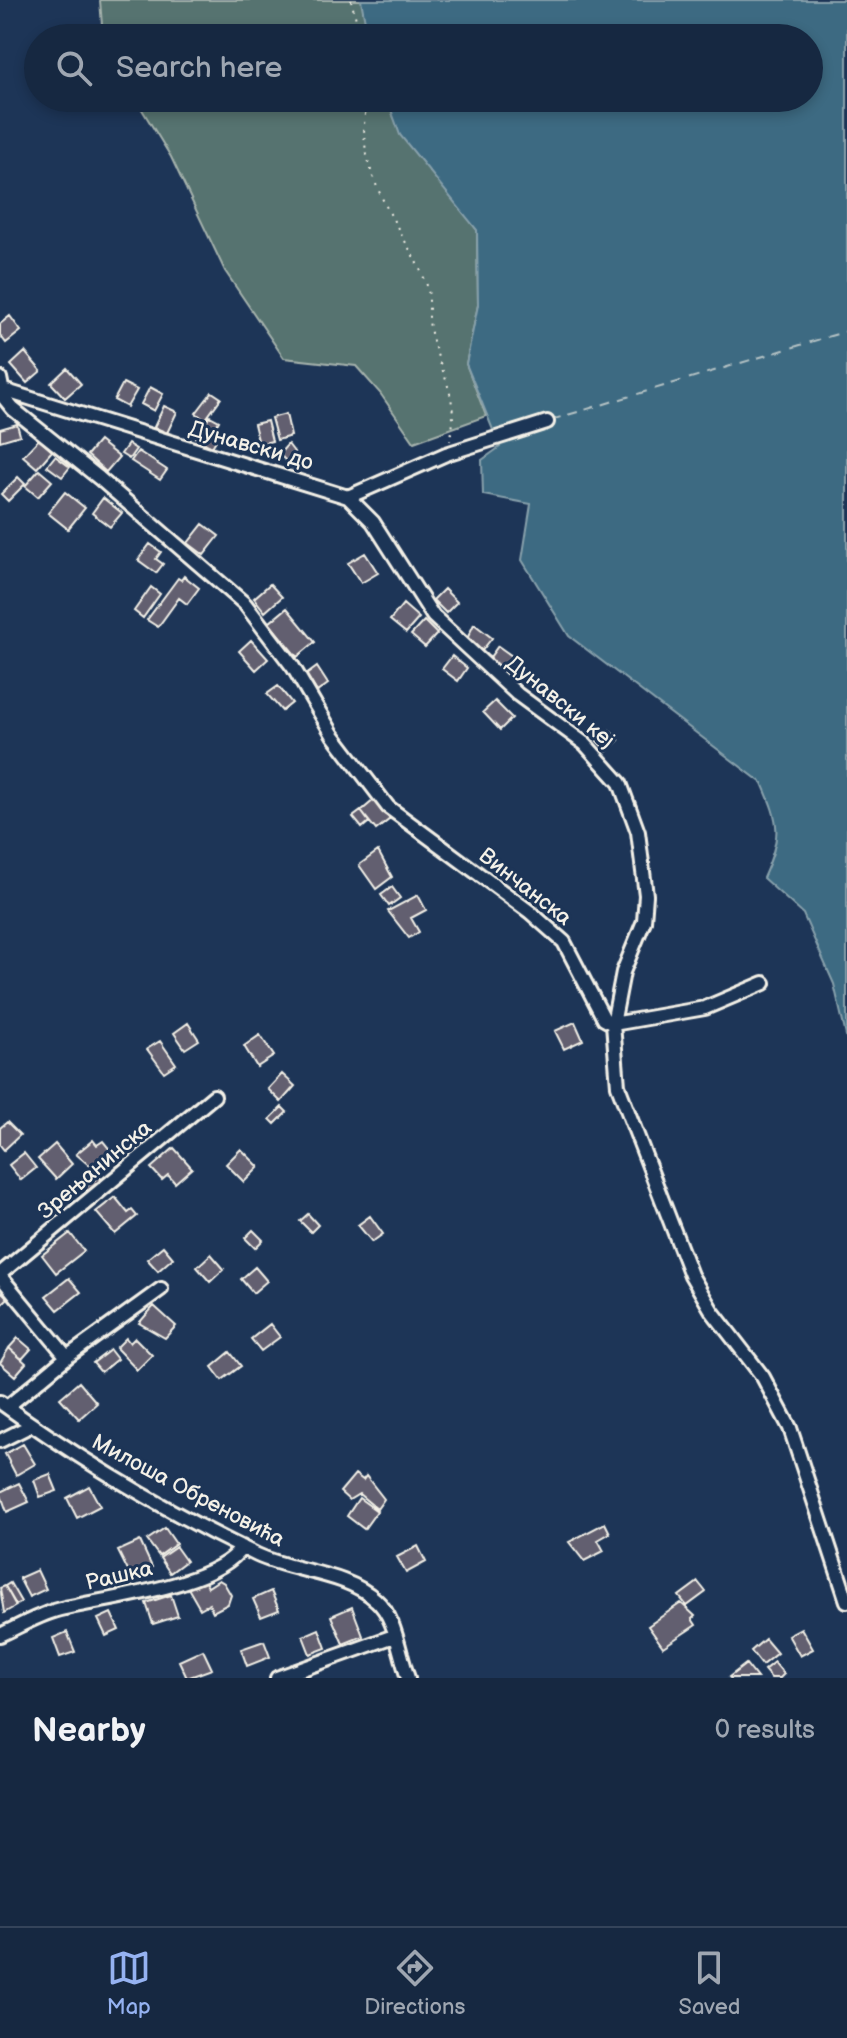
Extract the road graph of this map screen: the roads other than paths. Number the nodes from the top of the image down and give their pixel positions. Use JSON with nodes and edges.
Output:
{"nodes":[{"id":1,"x":0,"y":385,"type":"edge"},
{"id":2,"x":547,"y":422,"type":"dead end"},
{"id":3,"x":348,"y":497,"type":"junction"},
{"id":4,"x":764,"y":983,"type":"dead end"},
{"id":5,"x":613,"y":1024,"type":"junction"},
{"id":6,"x":214,"y":1096,"type":"dead end"},
{"id":7,"x":0,"y":1275,"type":"edge"},
{"id":8,"x":161,"y":1289,"type":"dead end"},
{"id":9,"x":67,"y":1357,"type":"junction"},
{"id":10,"x":3,"y":1405,"type":"edge"},
{"id":11,"x":32,"y":1425,"type":"junction"},
{"id":12,"x":0,"y":1441,"type":"edge"},
{"id":13,"x":242,"y":1547,"type":"junction"},
{"id":14,"x":847,"y":1601,"type":"edge"},
{"id":15,"x":0,"y":1635,"type":"edge"},
{"id":16,"x":394,"y":1636,"type":"junction"},
{"id":17,"x":277,"y":1678,"type":"edge"},
{"id":18,"x":408,"y":1678,"type":"edge"}],
"edges":[{"from":1,"to":3,"type":"street","name":"Дунавски до"},
{"from":1,"to":5,"type":"street","name":"Винчанска"},
{"from":2,"to":3,"type":"street"},
{"from":3,"to":5,"type":"street","name":"Дунавски кеј"},
{"from":4,"to":5,"type":"street"},
{"from":5,"to":14,"type":"street"},
{"from":6,"to":7,"type":"street","name":"Зрењанинска"},
{"from":7,"to":9,"type":"street","name":"Зрењанинска"},
{"from":8,"to":9,"type":"street"},
{"from":9,"to":10,"type":"street"},
{"from":10,"to":11,"type":"street","name":"Милоша Обреновића"},
{"from":11,"to":12,"type":"street"},
{"from":11,"to":13,"type":"street","name":"Милоша Обреновића"},
{"from":13,"to":15,"type":"street","name":"Рашка"},
{"from":13,"to":16,"type":"street","name":"Милоша Обреновића"},
{"from":16,"to":17,"type":"street"},
{"from":16,"to":18,"type":"street","name":"Милоша Обреновића"}]}
